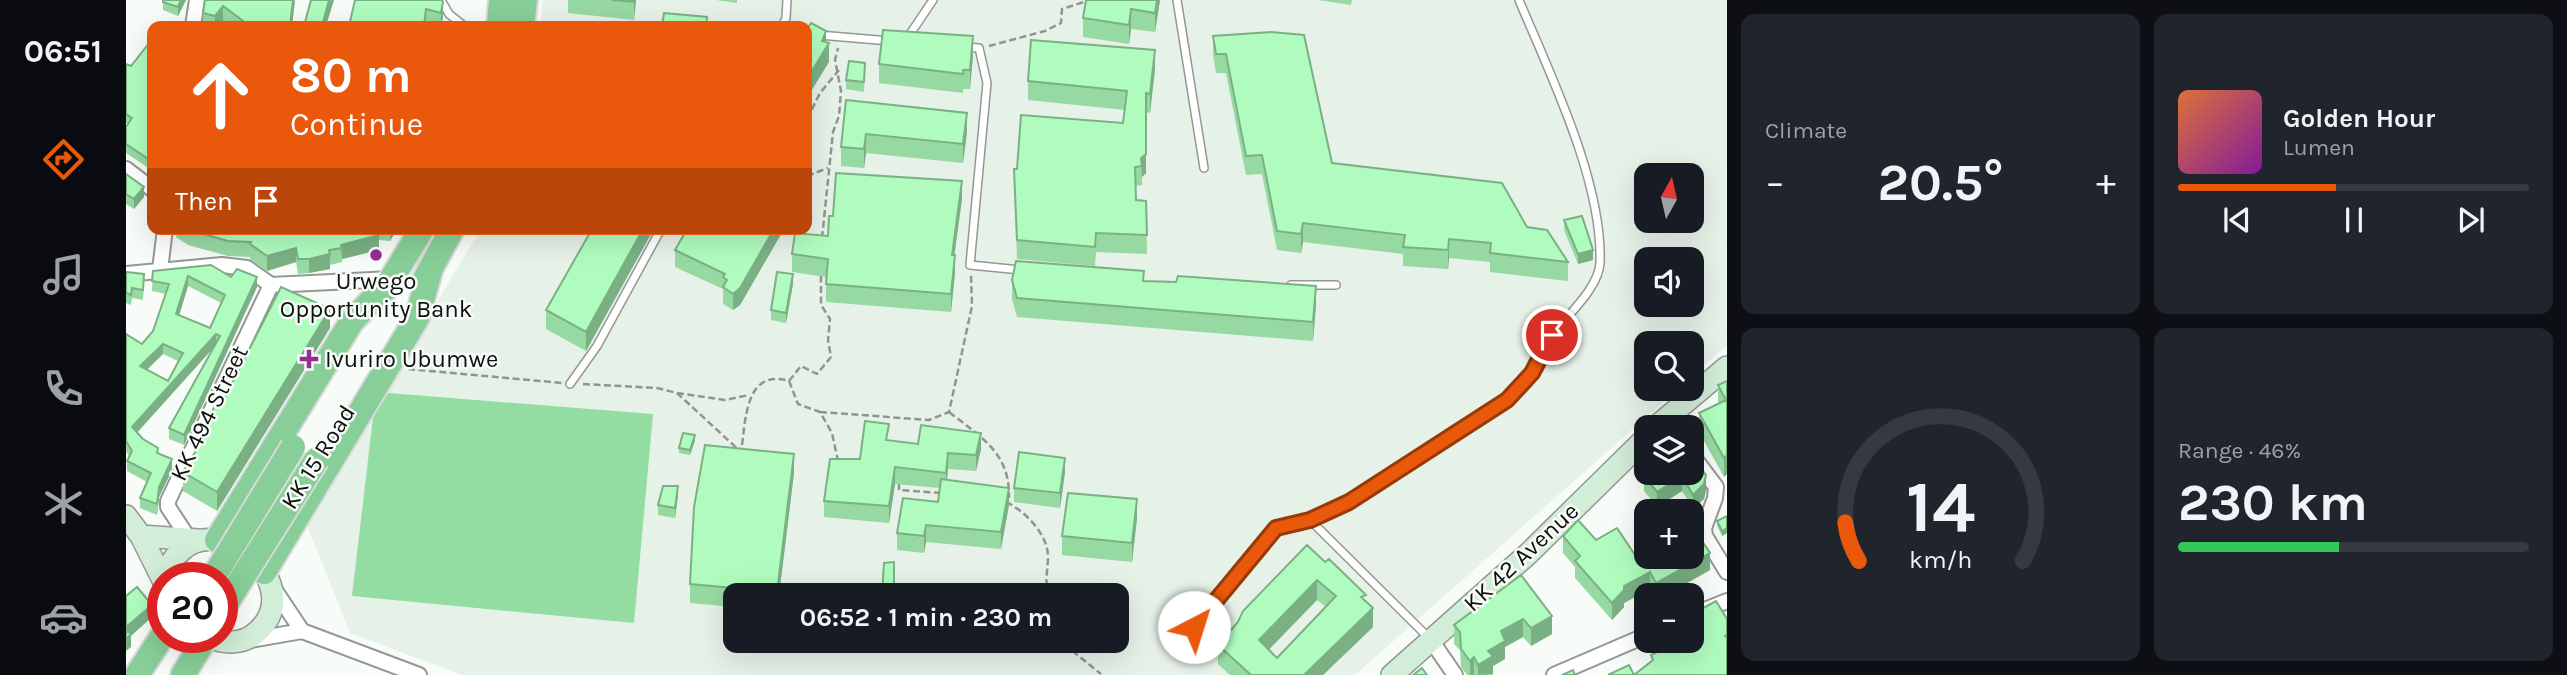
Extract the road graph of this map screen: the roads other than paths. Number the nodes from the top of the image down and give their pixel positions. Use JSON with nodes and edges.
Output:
{"nodes":[{"id":1,"x":197,"y":0,"type":"edge"},
{"id":2,"x":441,"y":0,"type":"edge"},
{"id":3,"x":501,"y":0,"type":"edge"},
{"id":4,"x":525,"y":0,"type":"edge"},
{"id":5,"x":787,"y":0,"type":"edge"},
{"id":6,"x":933,"y":0,"type":"edge"},
{"id":7,"x":1177,"y":0,"type":"edge"},
{"id":8,"x":1520,"y":0,"type":"edge"},
{"id":9,"x":194,"y":21,"type":"edge"},
{"id":10,"x":458,"y":21,"type":"edge"},
{"id":11,"x":499,"y":21,"type":"edge"},
{"id":12,"x":523,"y":21,"type":"edge"},
{"id":13,"x":784,"y":21,"type":"edge"},
{"id":14,"x":812,"y":35,"type":"edge"},
{"id":15,"x":906,"y":38,"type":"junction"},
{"id":16,"x":918,"y":40,"type":"edge"},
{"id":17,"x":960,"y":47,"type":"edge"},
{"id":18,"x":1204,"y":168,"type":"dead end"},
{"id":19,"x":126,"y":169,"type":"edge"},
{"id":20,"x":147,"y":185,"type":"edge"},
{"id":21,"x":165,"y":235,"type":"edge"},
{"id":22,"x":418,"y":235,"type":"edge"},
{"id":23,"x":449,"y":235,"type":"edge"},
{"id":24,"x":658,"y":235,"type":"edge"},
{"id":25,"x":431,"y":268,"type":"junction"},
{"id":26,"x":160,"y":270,"type":"junction"},
{"id":27,"x":1025,"y":271,"type":"edge"},
{"id":28,"x":126,"y":274,"type":"edge"},
{"id":29,"x":392,"y":279,"type":"junction"},
{"id":30,"x":271,"y":285,"type":"junction"},
{"id":31,"x":1283,"y":285,"type":"edge"},
{"id":32,"x":1336,"y":285,"type":"dead end"},
{"id":33,"x":1727,"y":367,"type":"edge"},
{"id":34,"x":570,"y":383,"type":"road end"},
{"id":35,"x":1675,"y":415,"type":"edge"},
{"id":36,"x":1634,"y":450,"type":"edge"},
{"id":37,"x":1704,"y":470,"type":"edge"},
{"id":38,"x":126,"y":516,"type":"edge"},
{"id":39,"x":1310,"y":520,"type":"junction"},
{"id":40,"x":141,"y":536,"type":"junction"},
{"id":41,"x":201,"y":540,"type":"junction"},
{"id":42,"x":156,"y":562,"type":"edge"},
{"id":43,"x":171,"y":562,"type":"edge"},
{"id":44,"x":223,"y":562,"type":"edge"},
{"id":45,"x":1727,"y":572,"type":"edge"},
{"id":46,"x":269,"y":581,"type":"junction"},
{"id":47,"x":238,"y":584,"type":"edge"},
{"id":48,"x":1727,"y":601,"type":"edge"},
{"id":49,"x":1704,"y":610,"type":"edge"},
{"id":50,"x":302,"y":631,"type":"junction"},
{"id":51,"x":238,"y":636,"type":"edge"},
{"id":52,"x":238,"y":637,"type":"edge"},
{"id":53,"x":1431,"y":640,"type":"junction"},
{"id":54,"x":1634,"y":641,"type":"edge"},
{"id":55,"x":1177,"y":646,"type":"dead end"},
{"id":56,"x":151,"y":653,"type":"edge"},
{"id":57,"x":165,"y":653,"type":"edge"},
{"id":58,"x":204,"y":653,"type":"edge"},
{"id":59,"x":211,"y":653,"type":"edge"},
{"id":60,"x":137,"y":675,"type":"edge"},
{"id":61,"x":151,"y":675,"type":"edge"},
{"id":62,"x":183,"y":675,"type":"edge"},
{"id":63,"x":199,"y":675,"type":"edge"},
{"id":64,"x":418,"y":675,"type":"edge"},
{"id":65,"x":1392,"y":675,"type":"edge"},
{"id":66,"x":1455,"y":675,"type":"edge"},
{"id":67,"x":1554,"y":675,"type":"edge"}],
"edges":[{"from":1,"to":9,"type":"street"},
{"from":2,"to":10,"type":"lane"},
{"from":3,"to":11,"type":"highway"},
{"from":4,"to":12,"type":"highway"},
{"from":5,"to":13,"type":"lane"},
{"from":6,"to":15,"type":"lane"},
{"from":7,"to":18,"type":"lane"},
{"from":8,"to":39,"type":"lane"},
{"from":14,"to":15,"type":"lane"},
{"from":15,"to":16,"type":"lane"},
{"from":17,"to":27,"type":"lane"},
{"from":19,"to":20,"type":"street"},
{"from":21,"to":26,"type":"street"},
{"from":22,"to":29,"type":"highway","name":"KK 15 Road"},
{"from":23,"to":25,"type":"highway","name":"KK 15 Road"},
{"from":24,"to":34,"type":"lane"},
{"from":25,"to":46,"type":"highway"},
{"from":25,"to":47,"type":"highway","name":"KK 15 Road","bridge":true},
{"from":26,"to":28,"type":"street"},
{"from":26,"to":30,"type":"street"},
{"from":29,"to":30,"type":"street"},
{"from":29,"to":41,"type":"highway"},
{"from":29,"to":44,"type":"highway","name":"KK 15 Road","bridge":true},
{"from":30,"to":41,"type":"street","name":"KK 494 Street"},
{"from":31,"to":32,"type":"lane"},
{"from":33,"to":35,"type":"main road"},
{"from":36,"to":53,"type":"main road","name":"KK 42 Avenue"},
{"from":37,"to":45,"type":"street"},
{"from":38,"to":40,"type":"main road"},
{"from":39,"to":53,"type":"lane"},
{"from":39,"to":55,"type":"lane"},
{"from":40,"to":41,"type":"main road"},
{"from":40,"to":42,"type":"main road"},
{"from":41,"to":43,"type":"main road"},
{"from":41,"to":46,"type":"main road"},
{"from":46,"to":50,"type":"street"},
{"from":46,"to":51,"type":"main road"},
{"from":48,"to":49,"type":"street"},
{"from":50,"to":52,"type":"street"},
{"from":50,"to":64,"type":"street"},
{"from":53,"to":65,"type":"main road","name":"KK 42 Avenue"},
{"from":53,"to":66,"type":"street"},
{"from":54,"to":67,"type":"street"},
{"from":56,"to":60,"type":"highway"},
{"from":57,"to":61,"type":"highway"},
{"from":58,"to":62,"type":"highway"},
{"from":59,"to":63,"type":"highway"}]}
